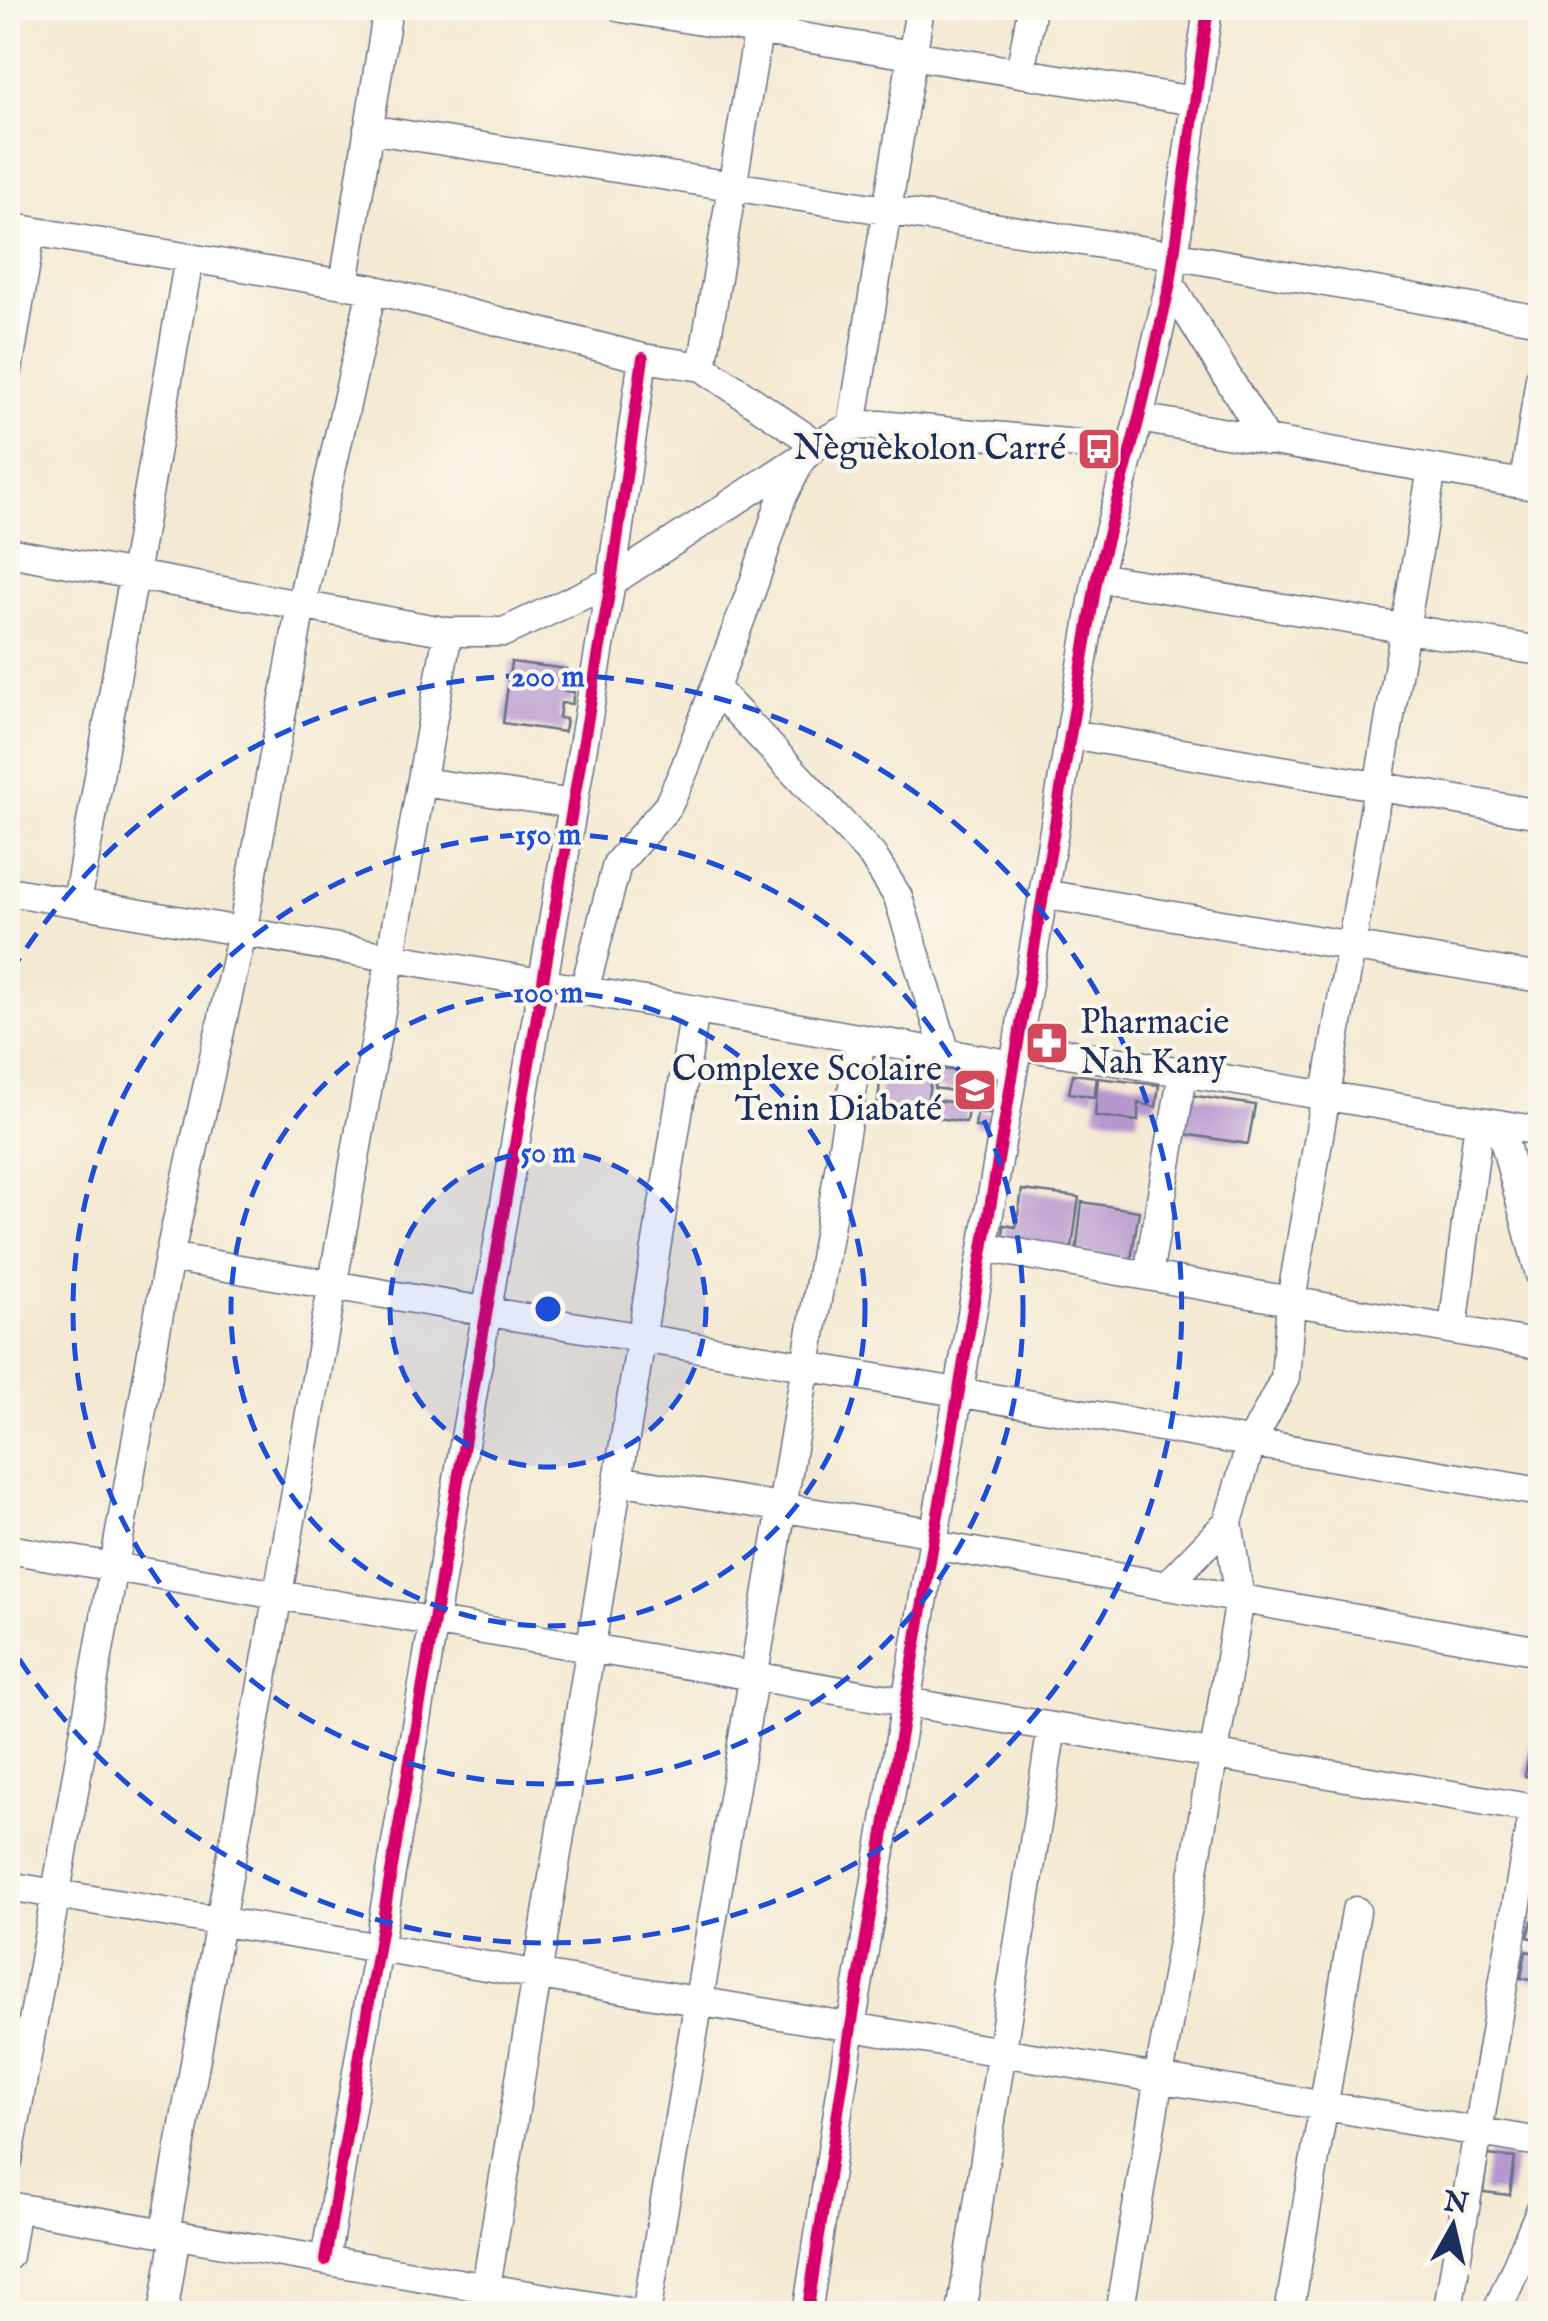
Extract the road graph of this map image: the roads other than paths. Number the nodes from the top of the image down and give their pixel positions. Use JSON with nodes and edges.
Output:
{"nodes":[{"id":1,"x":388,"y":8,"type":"edge"},
{"id":2,"x":622,"y":8,"type":"edge"},
{"id":3,"x":920,"y":8,"type":"edge"},
{"id":4,"x":1032,"y":8,"type":"edge"},
{"id":5,"x":1208,"y":8,"type":"edge"},
{"id":6,"x":760,"y":19,"type":"edge"},
{"id":7,"x":912,"y":56,"type":"junction"},
{"id":8,"x":1020,"y":74,"type":"junction"},
{"id":9,"x":1194,"y":102,"type":"junction"},
{"id":10,"x":368,"y":130,"type":"junction"},
{"id":11,"x":734,"y":188,"type":"junction"},
{"id":12,"x":887,"y":213,"type":"junction"},
{"id":13,"x":19,"y":230,"type":"edge"},
{"id":14,"x":1172,"y":255,"type":"junction"},
{"id":15,"x":189,"y":258,"type":"junction"},
{"id":16,"x":344,"y":284,"type":"junction"},
{"id":17,"x":1170,"y":284,"type":"junction"},
{"id":18,"x":372,"y":289,"type":"junction"},
{"id":19,"x":1540,"y":320,"type":"edge"},
{"id":20,"x":643,"y":358,"type":"junction"},
{"id":21,"x":702,"y":367,"type":"junction"},
{"id":22,"x":8,"y":370,"type":"edge"},
{"id":23,"x":1540,"y":378,"type":"edge"},
{"id":24,"x":1139,"y":418,"type":"junction"},
{"id":25,"x":852,"y":426,"type":"junction"},
{"id":26,"x":1267,"y":441,"type":"junction"},
{"id":27,"x":1130,"y":448,"type":"junction"},
{"id":28,"x":809,"y":452,"type":"junction"},
{"id":29,"x":1432,"y":469,"type":"junction"},
{"id":30,"x":1532,"y":486,"type":"edge"},
{"id":31,"x":8,"y":552,"type":"edge"},
{"id":32,"x":134,"y":575,"type":"junction"},
{"id":33,"x":1096,"y":577,"type":"junction"},
{"id":34,"x":610,"y":582,"type":"junction"},
{"id":35,"x":301,"y":606,"type":"junction"},
{"id":36,"x":1405,"y":628,"type":"junction"},
{"id":37,"x":448,"y":632,"type":"junction"},
{"id":38,"x":1540,"y":651,"type":"edge"},
{"id":39,"x":715,"y":688,"type":"junction"},
{"id":40,"x":1070,"y":734,"type":"junction"},
{"id":41,"x":422,"y":782,"type":"junction"},
{"id":42,"x":1378,"y":786,"type":"junction"},
{"id":43,"x":573,"y":804,"type":"junction"},
{"id":44,"x":1540,"y":814,"type":"edge"},
{"id":45,"x":8,"y":891,"type":"edge"},
{"id":46,"x":1043,"y":894,"type":"junction"},
{"id":47,"x":78,"y":903,"type":"junction"},
{"id":48,"x":242,"y":933,"type":"junction"},
{"id":49,"x":1351,"y":946,"type":"junction"},
{"id":50,"x":391,"y":957,"type":"junction"},
{"id":51,"x":1540,"y":978,"type":"edge"},
{"id":52,"x":542,"y":984,"type":"junction"},
{"id":53,"x":584,"y":991,"type":"junction"},
{"id":54,"x":695,"y":1010,"type":"junction"},
{"id":55,"x":861,"y":1038,"type":"junction"},
{"id":56,"x":946,"y":1053,"type":"junction"},
{"id":57,"x":1016,"y":1055,"type":"junction"},
{"id":58,"x":1183,"y":1072,"type":"junction"},
{"id":59,"x":1326,"y":1096,"type":"junction"},
{"id":60,"x":1490,"y":1123,"type":"junction"},
{"id":61,"x":1537,"y":1125,"type":"edge"},
{"id":62,"x":984,"y":1246,"type":"junction"},
{"id":63,"x":169,"y":1257,"type":"junction"},
{"id":64,"x":1540,"y":1274,"type":"edge"},
{"id":65,"x":1148,"y":1275,"type":"junction"},
{"id":66,"x":333,"y":1285,"type":"junction"},
{"id":67,"x":1291,"y":1301,"type":"junction"},
{"id":68,"x":486,"y":1312,"type":"junction"},
{"id":69,"x":1453,"y":1330,"type":"junction"},
{"id":70,"x":642,"y":1338,"type":"junction"},
{"id":71,"x":1540,"y":1345,"type":"edge"},
{"id":72,"x":806,"y":1366,"type":"junction"},
{"id":73,"x":959,"y":1392,"type":"junction"},
{"id":74,"x":1251,"y":1443,"type":"junction"},
{"id":75,"x":618,"y":1480,"type":"junction"},
{"id":76,"x":1540,"y":1492,"type":"edge"},
{"id":77,"x":782,"y":1508,"type":"junction"},
{"id":78,"x":1228,"y":1522,"type":"junction"},
{"id":79,"x":934,"y":1539,"type":"junction"},
{"id":80,"x":8,"y":1549,"type":"edge"},
{"id":81,"x":114,"y":1567,"type":"junction"},
{"id":82,"x":1166,"y":1586,"type":"junction"},
{"id":83,"x":278,"y":1595,"type":"junction"},
{"id":84,"x":1240,"y":1600,"type":"junction"},
{"id":85,"x":433,"y":1621,"type":"junction"},
{"id":86,"x":590,"y":1648,"type":"junction"},
{"id":87,"x":1540,"y":1651,"type":"edge"},
{"id":88,"x":754,"y":1676,"type":"junction"},
{"id":89,"x":907,"y":1702,"type":"junction"},
{"id":90,"x":1052,"y":1727,"type":"junction"},
{"id":91,"x":1214,"y":1754,"type":"junction"},
{"id":92,"x":1537,"y":1809,"type":"edge"},
{"id":93,"x":8,"y":1886,"type":"edge"},
{"id":94,"x":56,"y":1894,"type":"junction"},
{"id":95,"x":1356,"y":1911,"type":"dead end"},
{"id":96,"x":220,"y":1922,"type":"junction"},
{"id":97,"x":378,"y":1948,"type":"junction"},
{"id":98,"x":537,"y":1975,"type":"junction"},
{"id":99,"x":699,"y":2002,"type":"junction"},
{"id":100,"x":850,"y":2027,"type":"junction"},
{"id":101,"x":1002,"y":2052,"type":"junction"},
{"id":102,"x":1158,"y":2079,"type":"junction"},
{"id":103,"x":1323,"y":2106,"type":"junction"},
{"id":104,"x":1478,"y":2132,"type":"junction"},
{"id":105,"x":1540,"y":2142,"type":"edge"},
{"id":106,"x":8,"y":2162,"type":"edge"},
{"id":107,"x":12,"y":2207,"type":"edge"},
{"id":108,"x":1540,"y":2211,"type":"edge"},
{"id":109,"x":170,"y":2233,"type":"junction"},
{"id":110,"x":8,"y":2256,"type":"edge"},
{"id":111,"x":325,"y":2260,"type":"junction"},
{"id":112,"x":486,"y":2287,"type":"junction"},
{"id":113,"x":163,"y":2314,"type":"edge"},
{"id":114,"x":643,"y":2314,"type":"edge"},
{"id":115,"x":806,"y":2314,"type":"edge"},
{"id":116,"x":962,"y":2314,"type":"edge"},
{"id":117,"x":1118,"y":2314,"type":"edge"},
{"id":118,"x":1289,"y":2314,"type":"edge"},
{"id":119,"x":1447,"y":2314,"type":"edge"},
{"id":120,"x":1496,"y":2314,"type":"edge"}],
"edges":[{"from":1,"to":10,"type":"street"},
{"from":2,"to":6,"type":"street"},
{"from":3,"to":7,"type":"street"},
{"from":4,"to":8,"type":"street"},
{"from":5,"to":9,"type":"street"},
{"from":6,"to":7,"type":"street"},
{"from":6,"to":11,"type":"street"},
{"from":7,"to":8,"type":"street"},
{"from":7,"to":12,"type":"street"},
{"from":8,"to":9,"type":"street"},
{"from":9,"to":14,"type":"street"},
{"from":10,"to":11,"type":"street"},
{"from":10,"to":16,"type":"street"},
{"from":11,"to":12,"type":"street"},
{"from":11,"to":21,"type":"street"},
{"from":12,"to":14,"type":"street"},
{"from":12,"to":25,"type":"street"},
{"from":13,"to":15,"type":"street"},
{"from":13,"to":22,"type":"street"},
{"from":14,"to":17,"type":"street"},
{"from":14,"to":19,"type":"street"},
{"from":15,"to":16,"type":"street"},
{"from":15,"to":32,"type":"street"},
{"from":16,"to":18,"type":"street"},
{"from":17,"to":24,"type":"street"},
{"from":17,"to":26,"type":"street"},
{"from":18,"to":20,"type":"street"},
{"from":18,"to":35,"type":"street"},
{"from":20,"to":21,"type":"street"},
{"from":20,"to":34,"type":"street"},
{"from":21,"to":28,"type":"street"},
{"from":23,"to":30,"type":"street"},
{"from":24,"to":26,"type":"street"},
{"from":24,"to":27,"type":"street"},
{"from":25,"to":27,"type":"street"},
{"from":25,"to":28,"type":"street"},
{"from":26,"to":29,"type":"street"},
{"from":27,"to":33,"type":"street"},
{"from":28,"to":34,"type":"street"},
{"from":28,"to":39,"type":"street"},
{"from":29,"to":30,"type":"street"},
{"from":29,"to":36,"type":"street"},
{"from":31,"to":32,"type":"street"},
{"from":32,"to":35,"type":"street"},
{"from":32,"to":47,"type":"street"},
{"from":33,"to":36,"type":"street"},
{"from":33,"to":40,"type":"street"},
{"from":34,"to":37,"type":"street"},
{"from":34,"to":43,"type":"street"},
{"from":35,"to":37,"type":"street"},
{"from":35,"to":48,"type":"street"},
{"from":36,"to":38,"type":"street"},
{"from":36,"to":42,"type":"street"},
{"from":37,"to":41,"type":"street"},
{"from":39,"to":53,"type":"street"},
{"from":39,"to":56,"type":"street"},
{"from":40,"to":42,"type":"street"},
{"from":40,"to":46,"type":"street"},
{"from":41,"to":43,"type":"street"},
{"from":41,"to":50,"type":"street"},
{"from":42,"to":44,"type":"street"},
{"from":42,"to":49,"type":"street"},
{"from":43,"to":52,"type":"street"},
{"from":45,"to":47,"type":"street"},
{"from":46,"to":49,"type":"street"},
{"from":46,"to":57,"type":"street"},
{"from":47,"to":48,"type":"street"},
{"from":48,"to":50,"type":"street"},
{"from":48,"to":63,"type":"street"},
{"from":49,"to":51,"type":"street"},
{"from":49,"to":59,"type":"street"},
{"from":50,"to":52,"type":"street"},
{"from":50,"to":66,"type":"street"},
{"from":52,"to":53,"type":"street"},
{"from":52,"to":68,"type":"street"},
{"from":53,"to":54,"type":"street"},
{"from":54,"to":55,"type":"street"},
{"from":54,"to":70,"type":"street"},
{"from":55,"to":56,"type":"street"},
{"from":55,"to":72,"type":"street"},
{"from":56,"to":57,"type":"street"},
{"from":57,"to":58,"type":"street"},
{"from":57,"to":62,"type":"street"},
{"from":58,"to":59,"type":"street"},
{"from":58,"to":65,"type":"street"},
{"from":59,"to":60,"type":"street"},
{"from":59,"to":67,"type":"street"},
{"from":60,"to":61,"type":"street"},
{"from":60,"to":64,"type":"street"},
{"from":60,"to":69,"type":"street"},
{"from":62,"to":65,"type":"street"},
{"from":62,"to":73,"type":"street"},
{"from":63,"to":66,"type":"street"},
{"from":63,"to":81,"type":"street"},
{"from":65,"to":67,"type":"street"},
{"from":66,"to":68,"type":"street"},
{"from":66,"to":83,"type":"street"},
{"from":67,"to":69,"type":"street"},
{"from":67,"to":74,"type":"street"},
{"from":68,"to":70,"type":"street"},
{"from":68,"to":85,"type":"street"},
{"from":69,"to":71,"type":"street"},
{"from":70,"to":72,"type":"street"},
{"from":70,"to":75,"type":"street"},
{"from":72,"to":73,"type":"street"},
{"from":72,"to":77,"type":"street"},
{"from":73,"to":74,"type":"street"},
{"from":73,"to":79,"type":"street"},
{"from":74,"to":76,"type":"street"},
{"from":74,"to":78,"type":"street"},
{"from":75,"to":77,"type":"street"},
{"from":75,"to":86,"type":"street"},
{"from":77,"to":79,"type":"street"},
{"from":77,"to":88,"type":"street"},
{"from":78,"to":82,"type":"street"},
{"from":78,"to":84,"type":"street"},
{"from":79,"to":82,"type":"street"},
{"from":79,"to":89,"type":"street"},
{"from":80,"to":81,"type":"street"},
{"from":81,"to":83,"type":"street"},
{"from":81,"to":94,"type":"street"},
{"from":82,"to":84,"type":"street"},
{"from":83,"to":85,"type":"street"},
{"from":83,"to":96,"type":"street"},
{"from":84,"to":87,"type":"street"},
{"from":84,"to":91,"type":"street"},
{"from":85,"to":86,"type":"street"},
{"from":85,"to":97,"type":"street"},
{"from":86,"to":88,"type":"street"},
{"from":86,"to":98,"type":"street"},
{"from":88,"to":89,"type":"street"},
{"from":88,"to":99,"type":"street"},
{"from":89,"to":90,"type":"street"},
{"from":89,"to":100,"type":"street"},
{"from":90,"to":91,"type":"street"},
{"from":90,"to":101,"type":"street"},
{"from":91,"to":92,"type":"street"},
{"from":91,"to":102,"type":"street"},
{"from":92,"to":104,"type":"street"},
{"from":93,"to":94,"type":"street"},
{"from":94,"to":96,"type":"street"},
{"from":94,"to":106,"type":"street"},
{"from":95,"to":103,"type":"street"},
{"from":96,"to":97,"type":"street"},
{"from":96,"to":109,"type":"street"},
{"from":97,"to":98,"type":"street"},
{"from":97,"to":111,"type":"street"},
{"from":98,"to":99,"type":"street"},
{"from":98,"to":112,"type":"street"},
{"from":99,"to":100,"type":"street"},
{"from":99,"to":114,"type":"street"},
{"from":100,"to":101,"type":"street"},
{"from":100,"to":115,"type":"street"},
{"from":101,"to":102,"type":"street"},
{"from":101,"to":116,"type":"street"},
{"from":102,"to":103,"type":"street"},
{"from":102,"to":117,"type":"street"},
{"from":103,"to":104,"type":"street"},
{"from":103,"to":118,"type":"street"},
{"from":104,"to":105,"type":"street"},
{"from":104,"to":119,"type":"street"},
{"from":107,"to":109,"type":"street"},
{"from":107,"to":110,"type":"street"},
{"from":108,"to":120,"type":"street"},
{"from":109,"to":111,"type":"street"},
{"from":109,"to":113,"type":"street"},
{"from":111,"to":112,"type":"street"},
{"from":112,"to":114,"type":"street"}]}
